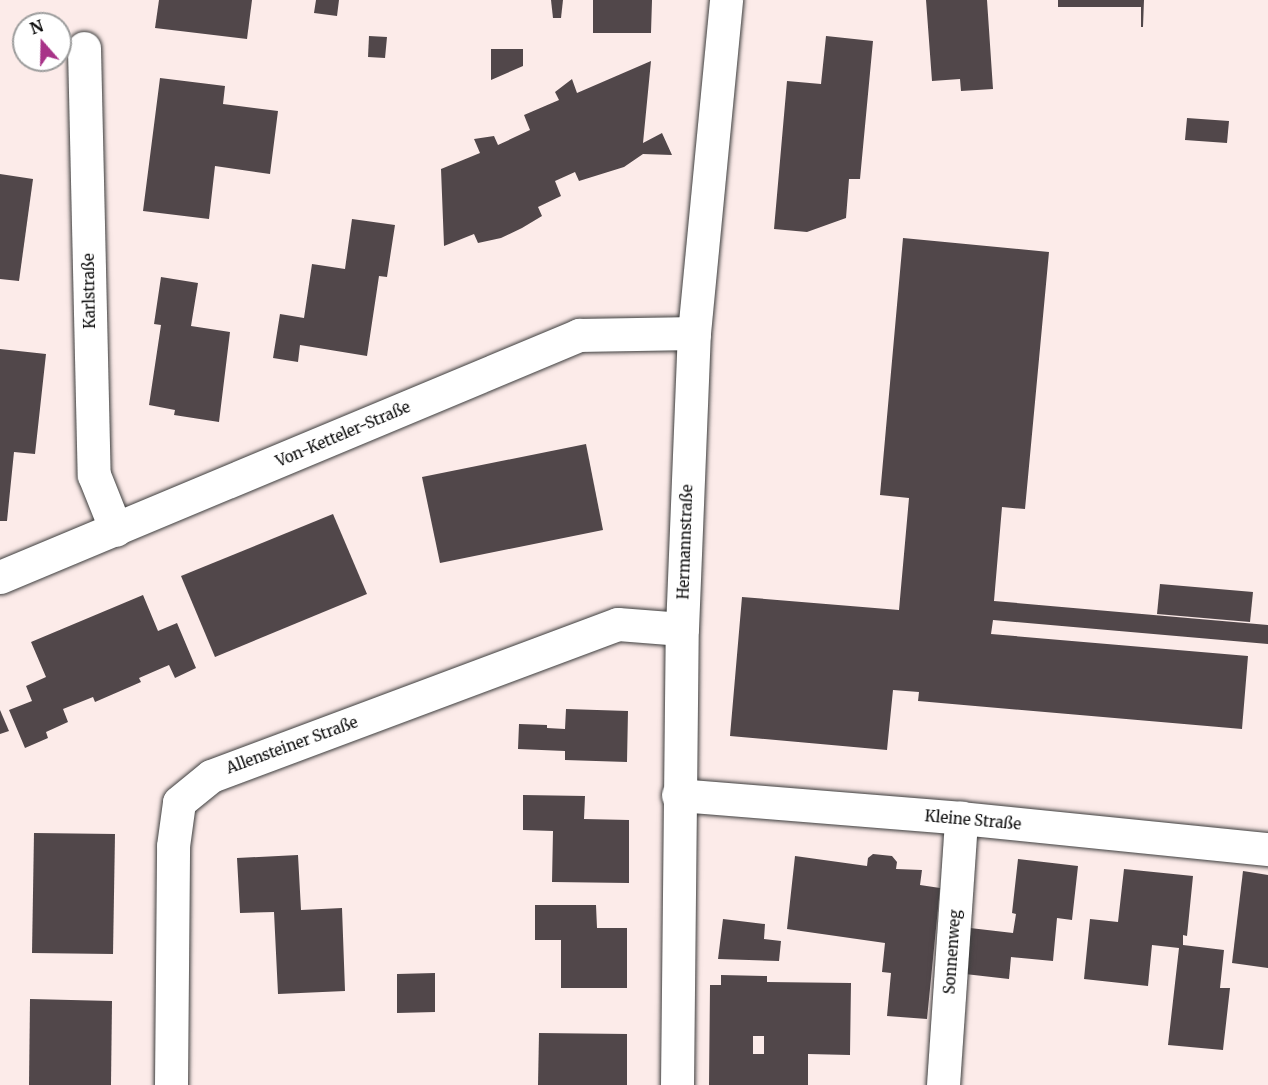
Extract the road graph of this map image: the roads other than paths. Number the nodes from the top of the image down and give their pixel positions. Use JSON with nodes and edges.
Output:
{"nodes":[{"id":1,"x":726,"y":0,"type":"edge"},
{"id":2,"x":84,"y":48,"type":"dead end"},
{"id":3,"x":694,"y":333,"type":"junction"},
{"id":4,"x":116,"y":530,"type":"junction"},
{"id":5,"x":0,"y":577,"type":"edge"},
{"id":6,"x":682,"y":629,"type":"junction"},
{"id":7,"x":678,"y":795,"type":"junction"},
{"id":8,"x":961,"y":818,"type":"junction"},
{"id":9,"x":1268,"y":849,"type":"edge"},
{"id":10,"x":171,"y":1085,"type":"edge"},
{"id":11,"x":677,"y":1085,"type":"edge"},
{"id":12,"x":943,"y":1085,"type":"edge"}],
"edges":[{"from":1,"to":3,"type":"street","name":"Hermannstraße"},
{"from":2,"to":4,"type":"street","name":"Karlstraße"},
{"from":3,"to":4,"type":"street","name":"Von-Ketteler-Straße"},
{"from":3,"to":6,"type":"street","name":"Hermannstraße"},
{"from":4,"to":5,"type":"street","name":"Von-Ketteler-Straße"},
{"from":6,"to":7,"type":"street","name":"Hermannstraße"},
{"from":6,"to":10,"type":"street","name":"Allensteiner Straße"},
{"from":7,"to":8,"type":"street","name":"Kleine Straße"},
{"from":7,"to":11,"type":"street","name":"Hermannstraße"},
{"from":8,"to":9,"type":"street","name":"Kleine Straße"},
{"from":8,"to":12,"type":"street","name":"Sonnenweg"}]}
